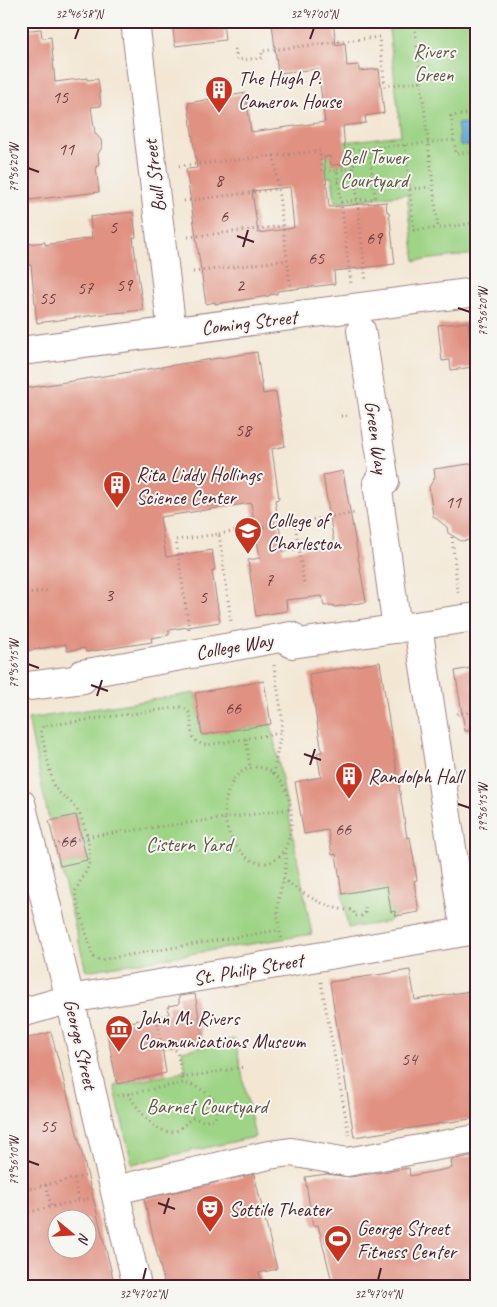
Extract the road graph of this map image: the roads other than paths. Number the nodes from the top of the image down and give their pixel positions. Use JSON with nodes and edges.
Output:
{"nodes":[{"id":1,"x":135,"y":21,"type":"edge"},
{"id":2,"x":476,"y":292,"type":"edge"},
{"id":3,"x":361,"y":330,"type":"dead end"},
{"id":4,"x":172,"y":332,"type":"junction"},
{"id":5,"x":21,"y":351,"type":"edge"},
{"id":6,"x":468,"y":618,"type":"edge"},
{"id":7,"x":408,"y":627,"type":"junction"},
{"id":8,"x":21,"y":687,"type":"edge"},
{"id":9,"x":21,"y":803,"type":"edge"},
{"id":10,"x":469,"y":922,"type":"edge"},
{"id":11,"x":70,"y":999,"type":"junction"},
{"id":12,"x":21,"y":1013,"type":"edge"},
{"id":13,"x":476,"y":1139,"type":"edge"},
{"id":14,"x":102,"y":1187,"type":"junction"},
{"id":15,"x":137,"y":1286,"type":"edge"}],
"edges":[{"from":1,"to":4,"type":"street","name":"Bull Street"},
{"from":2,"to":4,"type":"street","name":"Coming Street"},
{"from":3,"to":7,"type":"street","name":"Green Way"},
{"from":4,"to":5,"type":"street","name":"Coming Street"},
{"from":6,"to":7,"type":"street","name":"College Way"},
{"from":7,"to":8,"type":"street","name":"College Way"},
{"from":7,"to":10,"type":"street","name":"Green Way"},
{"from":9,"to":11,"type":"street","name":"George Street"},
{"from":10,"to":11,"type":"street","name":"St. Philip Street"},
{"from":11,"to":12,"type":"street","name":"St. Philip Street"},
{"from":11,"to":14,"type":"street","name":"George Street"},
{"from":13,"to":14,"type":"street"},
{"from":14,"to":15,"type":"street","name":"George Street"}]}
